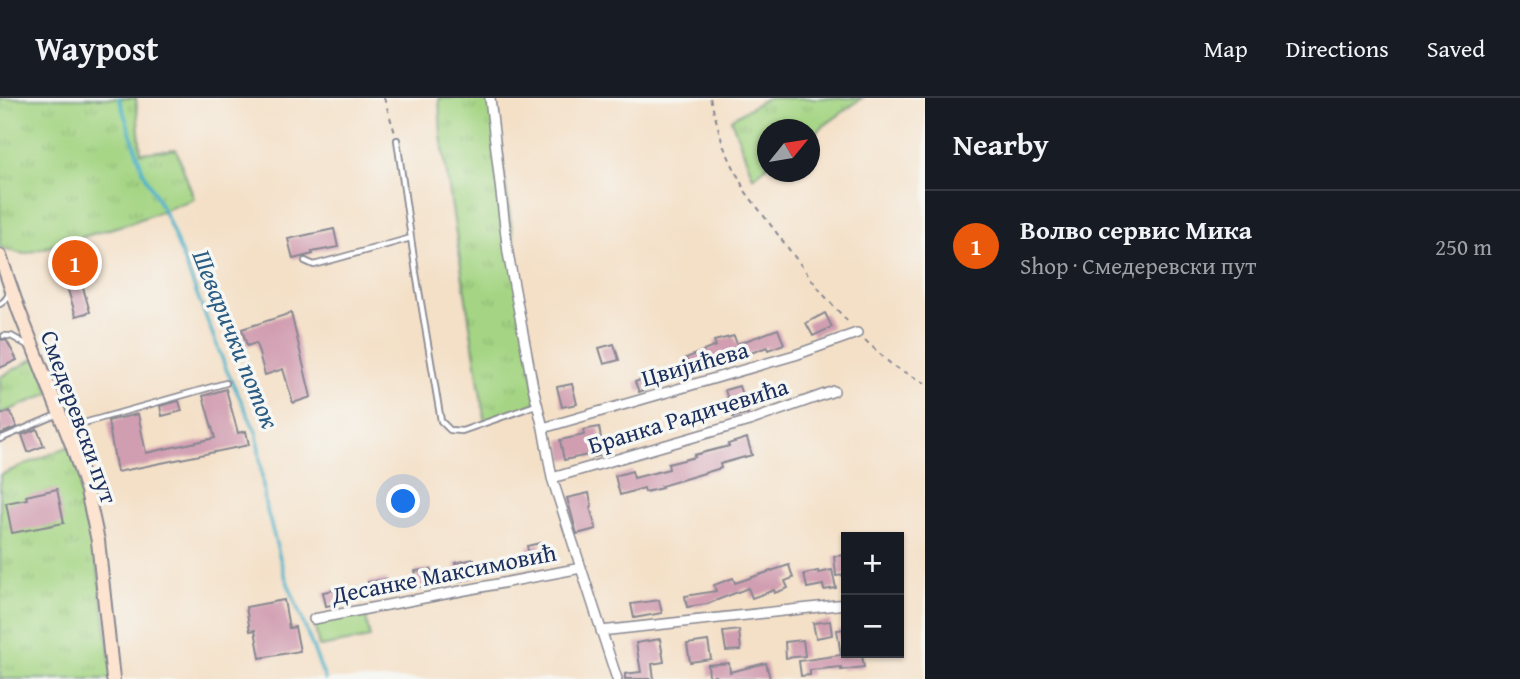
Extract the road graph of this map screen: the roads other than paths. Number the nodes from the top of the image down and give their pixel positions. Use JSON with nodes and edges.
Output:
{"nodes":[{"id":1,"x":490,"y":98,"type":"edge"},
{"id":2,"x":397,"y":140,"type":"road end"},
{"id":3,"x":411,"y":239,"type":"junction"},
{"id":4,"x":1,"y":261,"type":"edge"},
{"id":5,"x":305,"y":261,"type":"dead end"},
{"id":6,"x":9,"y":284,"type":"junction"},
{"id":7,"x":0,"y":304,"type":"edge"},
{"id":8,"x":857,"y":333,"type":"road end"},
{"id":9,"x":4,"y":336,"type":"dead end"},
{"id":10,"x":34,"y":349,"type":"junction"},
{"id":11,"x":226,"y":383,"type":"dead end"},
{"id":12,"x":834,"y":391,"type":"dead end"},
{"id":13,"x":537,"y":404,"type":"junction"},
{"id":14,"x":60,"y":413,"type":"junction"},
{"id":15,"x":65,"y":428,"type":"junction"},
{"id":16,"x":543,"y":428,"type":"junction"},
{"id":17,"x":0,"y":439,"type":"edge"},
{"id":18,"x":552,"y":478,"type":"junction"},
{"id":19,"x":581,"y":568,"type":"junction"},
{"id":20,"x":841,"y":605,"type":"edge"},
{"id":21,"x":314,"y":619,"type":"dead end"},
{"id":22,"x":601,"y":631,"type":"junction"},
{"id":23,"x":113,"y":679,"type":"edge"},
{"id":24,"x":617,"y":679,"type":"edge"}],
"edges":[{"from":1,"to":13,"type":"street"},
{"from":2,"to":3,"type":"lane"},
{"from":3,"to":5,"type":"lane"},
{"from":3,"to":13,"type":"lane"},
{"from":4,"to":6,"type":"main road","name":"Смедеревски пут"},
{"from":6,"to":7,"type":"lane"},
{"from":6,"to":10,"type":"main road","name":"Смедеревски пут"},
{"from":8,"to":16,"type":"street","name":"Цвијићева"},
{"from":9,"to":10,"type":"lane"},
{"from":10,"to":14,"type":"main road","name":"Смедеревски пут"},
{"from":11,"to":15,"type":"lane"},
{"from":12,"to":18,"type":"street","name":"Бранка Радичевића"},
{"from":13,"to":16,"type":"street"},
{"from":14,"to":15,"type":"main road","name":"Смедеревски пут"},
{"from":14,"to":17,"type":"lane"},
{"from":15,"to":23,"type":"main road","name":"Смедеревски пут"},
{"from":16,"to":18,"type":"street"},
{"from":18,"to":19,"type":"street"},
{"from":19,"to":21,"type":"street","name":"Десанке Максимовић"},
{"from":19,"to":22,"type":"street"},
{"from":20,"to":22,"type":"street"},
{"from":22,"to":24,"type":"street"}]}
